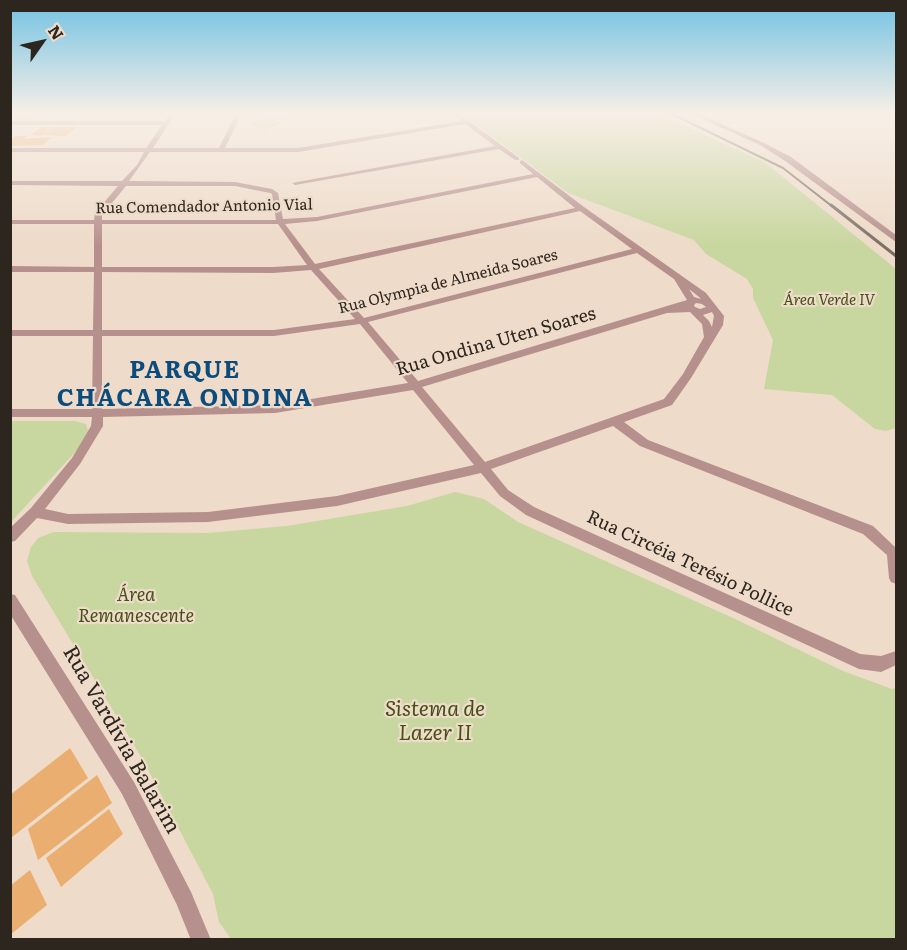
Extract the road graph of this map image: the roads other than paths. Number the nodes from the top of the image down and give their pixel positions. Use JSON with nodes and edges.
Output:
{"nodes":[{"id":1,"x":143,"y":157,"type":"edge"},
{"id":2,"x":441,"y":157,"type":"edge"},
{"id":3,"x":515,"y":157,"type":"edge"},
{"id":4,"x":785,"y":157,"type":"edge"},
{"id":5,"x":538,"y":175,"type":"junction"},
{"id":6,"x":10,"y":183,"type":"edge"},
{"id":7,"x":123,"y":183,"type":"junction"},
{"id":8,"x":295,"y":183,"type":"dead end"},
{"id":9,"x":581,"y":209,"type":"junction"},
{"id":10,"x":10,"y":222,"type":"edge"},
{"id":11,"x":98,"y":222,"type":"junction"},
{"id":12,"x":280,"y":222,"type":"junction"},
{"id":13,"x":897,"y":239,"type":"edge"},
{"id":14,"x":638,"y":250,"type":"junction"},
{"id":15,"x":313,"y":267,"type":"junction"},
{"id":16,"x":10,"y":269,"type":"edge"},
{"id":17,"x":98,"y":269,"type":"junction"},
{"id":18,"x":677,"y":277,"type":"junction"},
{"id":19,"x":692,"y":305,"type":"junction"},
{"id":20,"x":710,"y":306,"type":"junction"},
{"id":21,"x":362,"y":321,"type":"junction"},
{"id":22,"x":10,"y":333,"type":"edge"},
{"id":23,"x":97,"y":333,"type":"junction"},
{"id":24,"x":709,"y":337,"type":"junction"},
{"id":25,"x":414,"y":386,"type":"junction"},
{"id":26,"x":10,"y":412,"type":"edge"},
{"id":27,"x":98,"y":413,"type":"junction"},
{"id":28,"x":615,"y":421,"type":"junction"},
{"id":29,"x":482,"y":468,"type":"junction"},
{"id":30,"x":35,"y":512,"type":"junction"},
{"id":31,"x":10,"y":537,"type":"edge"},
{"id":32,"x":897,"y":578,"type":"edge"},
{"id":33,"x":10,"y":600,"type":"edge"},
{"id":34,"x":897,"y":658,"type":"edge"},
{"id":35,"x":201,"y":939,"type":"edge"}],
"edges":[{"from":1,"to":7,"type":"street"},
{"from":2,"to":8,"type":"street"},
{"from":3,"to":5,"type":"street"},
{"from":4,"to":13,"type":"street"},
{"from":5,"to":9,"type":"street"},
{"from":5,"to":12,"type":"street","name":"Rua Comendador Antonio Vial"},
{"from":6,"to":7,"type":"street"},
{"from":7,"to":11,"type":"street"},
{"from":7,"to":12,"type":"street"},
{"from":9,"to":14,"type":"street"},
{"from":9,"to":15,"type":"street"},
{"from":10,"to":11,"type":"street","name":"Rua Comendador Antonio Vial"},
{"from":11,"to":12,"type":"street","name":"Rua Comendador Antonio Vial"},
{"from":11,"to":17,"type":"street"},
{"from":12,"to":15,"type":"street","name":"Rua Circéia Terésio Pollice"},
{"from":14,"to":18,"type":"street"},
{"from":14,"to":21,"type":"street","name":"Rua Olympia de Almeida Soares"},
{"from":15,"to":17,"type":"street"},
{"from":15,"to":21,"type":"street","name":"Rua Circéia Terésio Pollice"},
{"from":16,"to":17,"type":"street"},
{"from":17,"to":23,"type":"street"},
{"from":18,"to":19,"type":"street"},
{"from":18,"to":20,"type":"street"},
{"from":19,"to":20,"type":"street","name":"Rua Ondina Uten Soares"},
{"from":19,"to":24,"type":"street"},
{"from":19,"to":25,"type":"street","name":"Rua Ondina Uten Soares"},
{"from":20,"to":24,"type":"street"},
{"from":21,"to":23,"type":"street","name":"Rua Olympia de Almeida Soares"},
{"from":21,"to":25,"type":"street","name":"Rua Circéia Terésio Pollice"},
{"from":22,"to":23,"type":"street","name":"Rua Olympia de Almeida Soares"},
{"from":23,"to":27,"type":"street"},
{"from":24,"to":28,"type":"street"},
{"from":25,"to":27,"type":"street","name":"Rua Ondina Uten Soares"},
{"from":25,"to":29,"type":"street","name":"Rua Circéia Terésio Pollice"},
{"from":26,"to":27,"type":"street","name":"Rua Ondina Uten Soares"},
{"from":27,"to":30,"type":"street"},
{"from":28,"to":29,"type":"street"},
{"from":28,"to":32,"type":"street"},
{"from":29,"to":30,"type":"street"},
{"from":29,"to":34,"type":"street","name":"Rua Circéia Terésio Pollice"},
{"from":30,"to":31,"type":"street"},
{"from":33,"to":35,"type":"street","name":"Rua Vardívia Balarim"}]}
